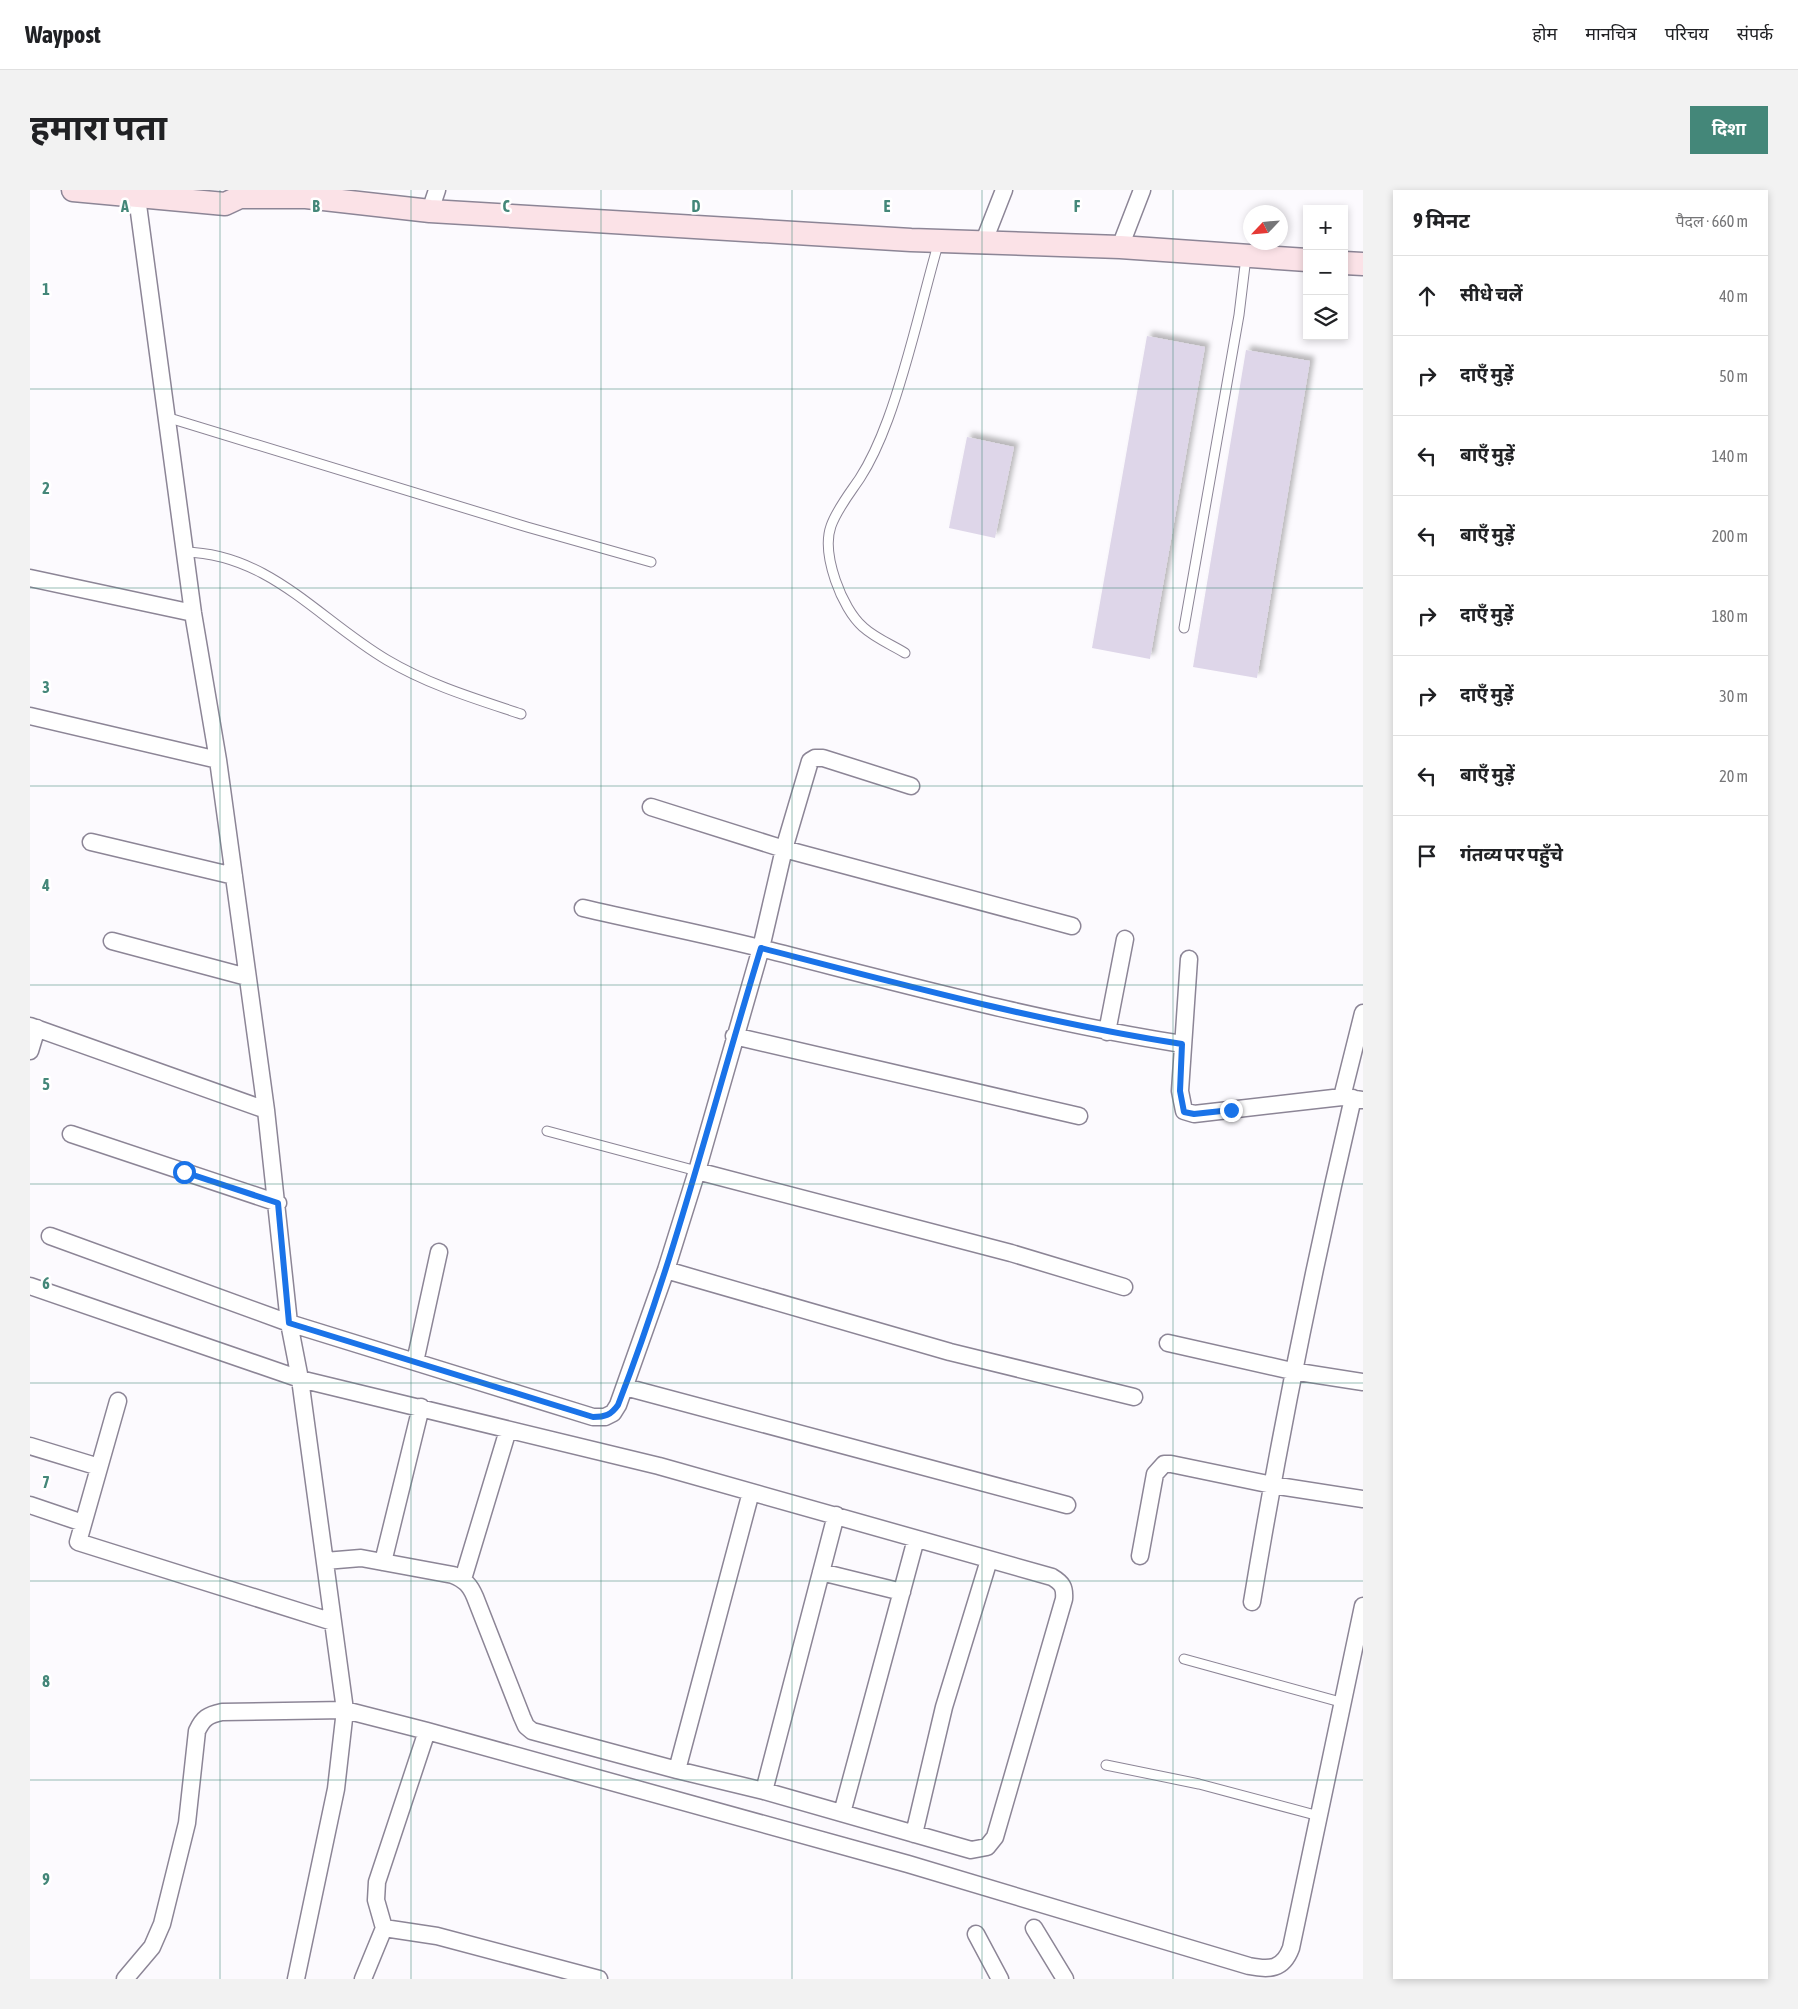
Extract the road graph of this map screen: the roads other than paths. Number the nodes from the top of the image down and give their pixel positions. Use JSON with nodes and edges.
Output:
{"nodes":[{"id":1,"x":73,"y":190,"type":"edge"},
{"id":2,"x":1004,"y":190,"type":"edge"},
{"id":3,"x":1142,"y":190,"type":"edge"},
{"id":4,"x":136,"y":193,"type":"edge"},
{"id":5,"x":234,"y":193,"type":"edge"},
{"id":6,"x":307,"y":194,"type":"edge"},
{"id":7,"x":433,"y":200,"type":"edge"},
{"id":8,"x":939,"y":240,"type":"junction"},
{"id":9,"x":984,"y":241,"type":"junction"},
{"id":10,"x":1120,"y":247,"type":"junction"},
{"id":11,"x":1246,"y":256,"type":"junction"},
{"id":12,"x":1303,"y":260,"type":"edge"},
{"id":13,"x":1348,"y":263,"type":"edge"},
{"id":14,"x":1363,"y":264,"type":"edge"},
{"id":15,"x":166,"y":417,"type":"junction"},
{"id":16,"x":185,"y":552,"type":"junction"},
{"id":17,"x":651,"y":562,"type":"dead end"},
{"id":18,"x":30,"y":578,"type":"edge"},
{"id":19,"x":193,"y":613,"type":"junction"},
{"id":20,"x":1184,"y":628,"type":"dead end"},
{"id":21,"x":905,"y":653,"type":"dead end"},
{"id":22,"x":521,"y":714,"type":"dead end"},
{"id":23,"x":30,"y":716,"type":"edge"},
{"id":24,"x":218,"y":760,"type":"junction"},
{"id":25,"x":911,"y":786,"type":"dead end"},
{"id":26,"x":651,"y":807,"type":"dead end"},
{"id":27,"x":91,"y":842,"type":"dead end"},
{"id":28,"x":784,"y":849,"type":"junction"},
{"id":29,"x":234,"y":876,"type":"junction"},
{"id":30,"x":583,"y":908,"type":"dead end"},
{"id":31,"x":1072,"y":926,"type":"dead end"},
{"id":32,"x":1125,"y":939,"type":"dead end"},
{"id":33,"x":112,"y":941,"type":"dead end"},
{"id":34,"x":761,"y":948,"type":"junction"},
{"id":35,"x":1189,"y":959,"type":"dead end"},
{"id":36,"x":248,"y":977,"type":"junction"},
{"id":37,"x":1363,"y":1013,"type":"edge"},
{"id":38,"x":33,"y":1027,"type":"edge"},
{"id":39,"x":1107,"y":1032,"type":"junction"},
{"id":40,"x":734,"y":1036,"type":"junction"},
{"id":41,"x":1182,"y":1044,"type":"junction"},
{"id":42,"x":30,"y":1051,"type":"edge"},
{"id":43,"x":1357,"y":1098,"type":"edge"},
{"id":44,"x":266,"y":1110,"type":"junction"},
{"id":45,"x":1079,"y":1116,"type":"dead end"},
{"id":46,"x":548,"y":1132,"type":"dead end"},
{"id":47,"x":70,"y":1134,"type":"dead end"},
{"id":48,"x":697,"y":1171,"type":"junction"},
{"id":49,"x":278,"y":1203,"type":"junction"},
{"id":50,"x":50,"y":1236,"type":"dead end"},
{"id":51,"x":439,"y":1252,"type":"dead end"},
{"id":52,"x":666,"y":1270,"type":"junction"},
{"id":53,"x":30,"y":1286,"type":"edge"},
{"id":54,"x":1124,"y":1287,"type":"dead end"},
{"id":55,"x":289,"y":1323,"type":"junction"},
{"id":56,"x":1168,"y":1343,"type":"dead end"},
{"id":57,"x":415,"y":1362,"type":"junction"},
{"id":58,"x":1292,"y":1371,"type":"junction"},
{"id":59,"x":300,"y":1379,"type":"junction"},
{"id":60,"x":1363,"y":1382,"type":"edge"},
{"id":61,"x":625,"y":1388,"type":"junction"},
{"id":62,"x":1134,"y":1398,"type":"dead end"},
{"id":63,"x":118,"y":1401,"type":"dead end"},
{"id":64,"x":421,"y":1407,"type":"junction"},
{"id":65,"x":508,"y":1430,"type":"junction"},
{"id":66,"x":30,"y":1446,"type":"edge"},
{"id":67,"x":99,"y":1468,"type":"junction"},
{"id":68,"x":1272,"y":1485,"type":"junction"},
{"id":69,"x":751,"y":1492,"type":"junction"},
{"id":70,"x":1363,"y":1499,"type":"edge"},
{"id":71,"x":30,"y":1505,"type":"edge"},
{"id":72,"x":1067,"y":1505,"type":"dead end"},
{"id":73,"x":836,"y":1515,"type":"junction"},
{"id":74,"x":83,"y":1523,"type":"junction"},
{"id":75,"x":916,"y":1539,"type":"junction"},
{"id":76,"x":1140,"y":1556,"type":"dead end"},
{"id":77,"x":989,"y":1560,"type":"junction"},
{"id":78,"x":325,"y":1561,"type":"junction"},
{"id":79,"x":383,"y":1562,"type":"junction"},
{"id":80,"x":821,"y":1572,"type":"junction"},
{"id":81,"x":463,"y":1579,"type":"junction"},
{"id":82,"x":902,"y":1592,"type":"junction"},
{"id":83,"x":1252,"y":1602,"type":"dead end"},
{"id":84,"x":1363,"y":1606,"type":"edge"},
{"id":85,"x":333,"y":1622,"type":"junction"},
{"id":86,"x":1184,"y":1658,"type":"dead end"},
{"id":87,"x":1344,"y":1703,"type":"junction"},
{"id":88,"x":345,"y":1710,"type":"junction"},
{"id":89,"x":427,"y":1730,"type":"junction"},
{"id":90,"x":1106,"y":1765,"type":"dead end"},
{"id":91,"x":677,"y":1770,"type":"junction"},
{"id":92,"x":764,"y":1791,"type":"junction"},
{"id":93,"x":842,"y":1813,"type":"junction"},
{"id":94,"x":1319,"y":1816,"type":"junction"},
{"id":95,"x":914,"y":1834,"type":"junction"},
{"id":96,"x":384,"y":1928,"type":"junction"},
{"id":97,"x":1034,"y":1928,"type":"dead end"},
{"id":98,"x":976,"y":1934,"type":"dead end"},
{"id":99,"x":125,"y":1979,"type":"edge"},
{"id":100,"x":296,"y":1979,"type":"edge"},
{"id":101,"x":363,"y":1979,"type":"edge"},
{"id":102,"x":599,"y":1979,"type":"edge"},
{"id":103,"x":1000,"y":1979,"type":"edge"},
{"id":104,"x":1065,"y":1979,"type":"edge"}],
"edges":[{"from":1,"to":4,"type":"street"},
{"from":2,"to":9,"type":"street"},
{"from":3,"to":10,"type":"street"},
{"from":4,"to":5,"type":"street"},
{"from":4,"to":15,"type":"street"},
{"from":5,"to":6,"type":"street"},
{"from":6,"to":7,"type":"street"},
{"from":7,"to":8,"type":"street"},
{"from":8,"to":9,"type":"street"},
{"from":8,"to":21,"type":"lane"},
{"from":9,"to":10,"type":"street"},
{"from":10,"to":11,"type":"street"},
{"from":11,"to":12,"type":"street"},
{"from":11,"to":20,"type":"lane"},
{"from":13,"to":14,"type":"street"},
{"from":15,"to":16,"type":"street"},
{"from":15,"to":17,"type":"lane"},
{"from":16,"to":19,"type":"street"},
{"from":16,"to":22,"type":"lane"},
{"from":18,"to":19,"type":"street"},
{"from":19,"to":24,"type":"street"},
{"from":23,"to":24,"type":"street"},
{"from":24,"to":29,"type":"street"},
{"from":25,"to":28,"type":"street"},
{"from":26,"to":28,"type":"street"},
{"from":27,"to":29,"type":"street"},
{"from":28,"to":31,"type":"street"},
{"from":28,"to":34,"type":"street"},
{"from":29,"to":36,"type":"street"},
{"from":30,"to":34,"type":"street"},
{"from":32,"to":39,"type":"street"},
{"from":33,"to":36,"type":"street"},
{"from":34,"to":39,"type":"street"},
{"from":34,"to":40,"type":"street"},
{"from":35,"to":41,"type":"street"},
{"from":36,"to":44,"type":"street"},
{"from":37,"to":43,"type":"street"},
{"from":38,"to":42,"type":"street"},
{"from":38,"to":44,"type":"street"},
{"from":39,"to":41,"type":"street"},
{"from":40,"to":45,"type":"street"},
{"from":40,"to":48,"type":"street"},
{"from":41,"to":43,"type":"street"},
{"from":43,"to":58,"type":"street"},
{"from":44,"to":49,"type":"street"},
{"from":46,"to":48,"type":"lane"},
{"from":47,"to":49,"type":"street"},
{"from":48,"to":52,"type":"street"},
{"from":48,"to":54,"type":"street"},
{"from":49,"to":55,"type":"street"},
{"from":50,"to":55,"type":"street"},
{"from":51,"to":57,"type":"street"},
{"from":52,"to":61,"type":"street"},
{"from":52,"to":62,"type":"street"},
{"from":53,"to":59,"type":"street"},
{"from":55,"to":57,"type":"street"},
{"from":55,"to":59,"type":"street"},
{"from":56,"to":58,"type":"street"},
{"from":57,"to":61,"type":"street"},
{"from":58,"to":60,"type":"street"},
{"from":58,"to":68,"type":"street"},
{"from":59,"to":64,"type":"street"},
{"from":59,"to":78,"type":"street"},
{"from":61,"to":72,"type":"street"},
{"from":63,"to":67,"type":"street"},
{"from":64,"to":65,"type":"street"},
{"from":64,"to":79,"type":"street"},
{"from":65,"to":69,"type":"street"},
{"from":65,"to":81,"type":"street"},
{"from":66,"to":67,"type":"street"},
{"from":67,"to":74,"type":"street"},
{"from":68,"to":70,"type":"street"},
{"from":68,"to":76,"type":"street"},
{"from":68,"to":83,"type":"street"},
{"from":69,"to":73,"type":"street"},
{"from":69,"to":91,"type":"street"},
{"from":71,"to":74,"type":"street"},
{"from":73,"to":75,"type":"street"},
{"from":73,"to":80,"type":"street"},
{"from":74,"to":85,"type":"street"},
{"from":75,"to":77,"type":"street"},
{"from":75,"to":82,"type":"street"},
{"from":77,"to":95,"type":"street"},
{"from":77,"to":95,"type":"street"},
{"from":78,"to":79,"type":"street"},
{"from":78,"to":85,"type":"street"},
{"from":79,"to":81,"type":"street"},
{"from":80,"to":82,"type":"street"},
{"from":80,"to":92,"type":"street"},
{"from":81,"to":91,"type":"street"},
{"from":82,"to":93,"type":"street"},
{"from":84,"to":87,"type":"street"},
{"from":85,"to":88,"type":"street"},
{"from":86,"to":87,"type":"lane"},
{"from":87,"to":94,"type":"street"},
{"from":88,"to":89,"type":"street"},
{"from":88,"to":99,"type":"street"},
{"from":88,"to":100,"type":"street"},
{"from":89,"to":94,"type":"street"},
{"from":89,"to":96,"type":"street"},
{"from":90,"to":94,"type":"lane"},
{"from":91,"to":92,"type":"street"},
{"from":92,"to":93,"type":"street"},
{"from":93,"to":95,"type":"street"},
{"from":96,"to":101,"type":"street"},
{"from":96,"to":102,"type":"street"},
{"from":97,"to":104,"type":"street"},
{"from":98,"to":103,"type":"street"}]}
